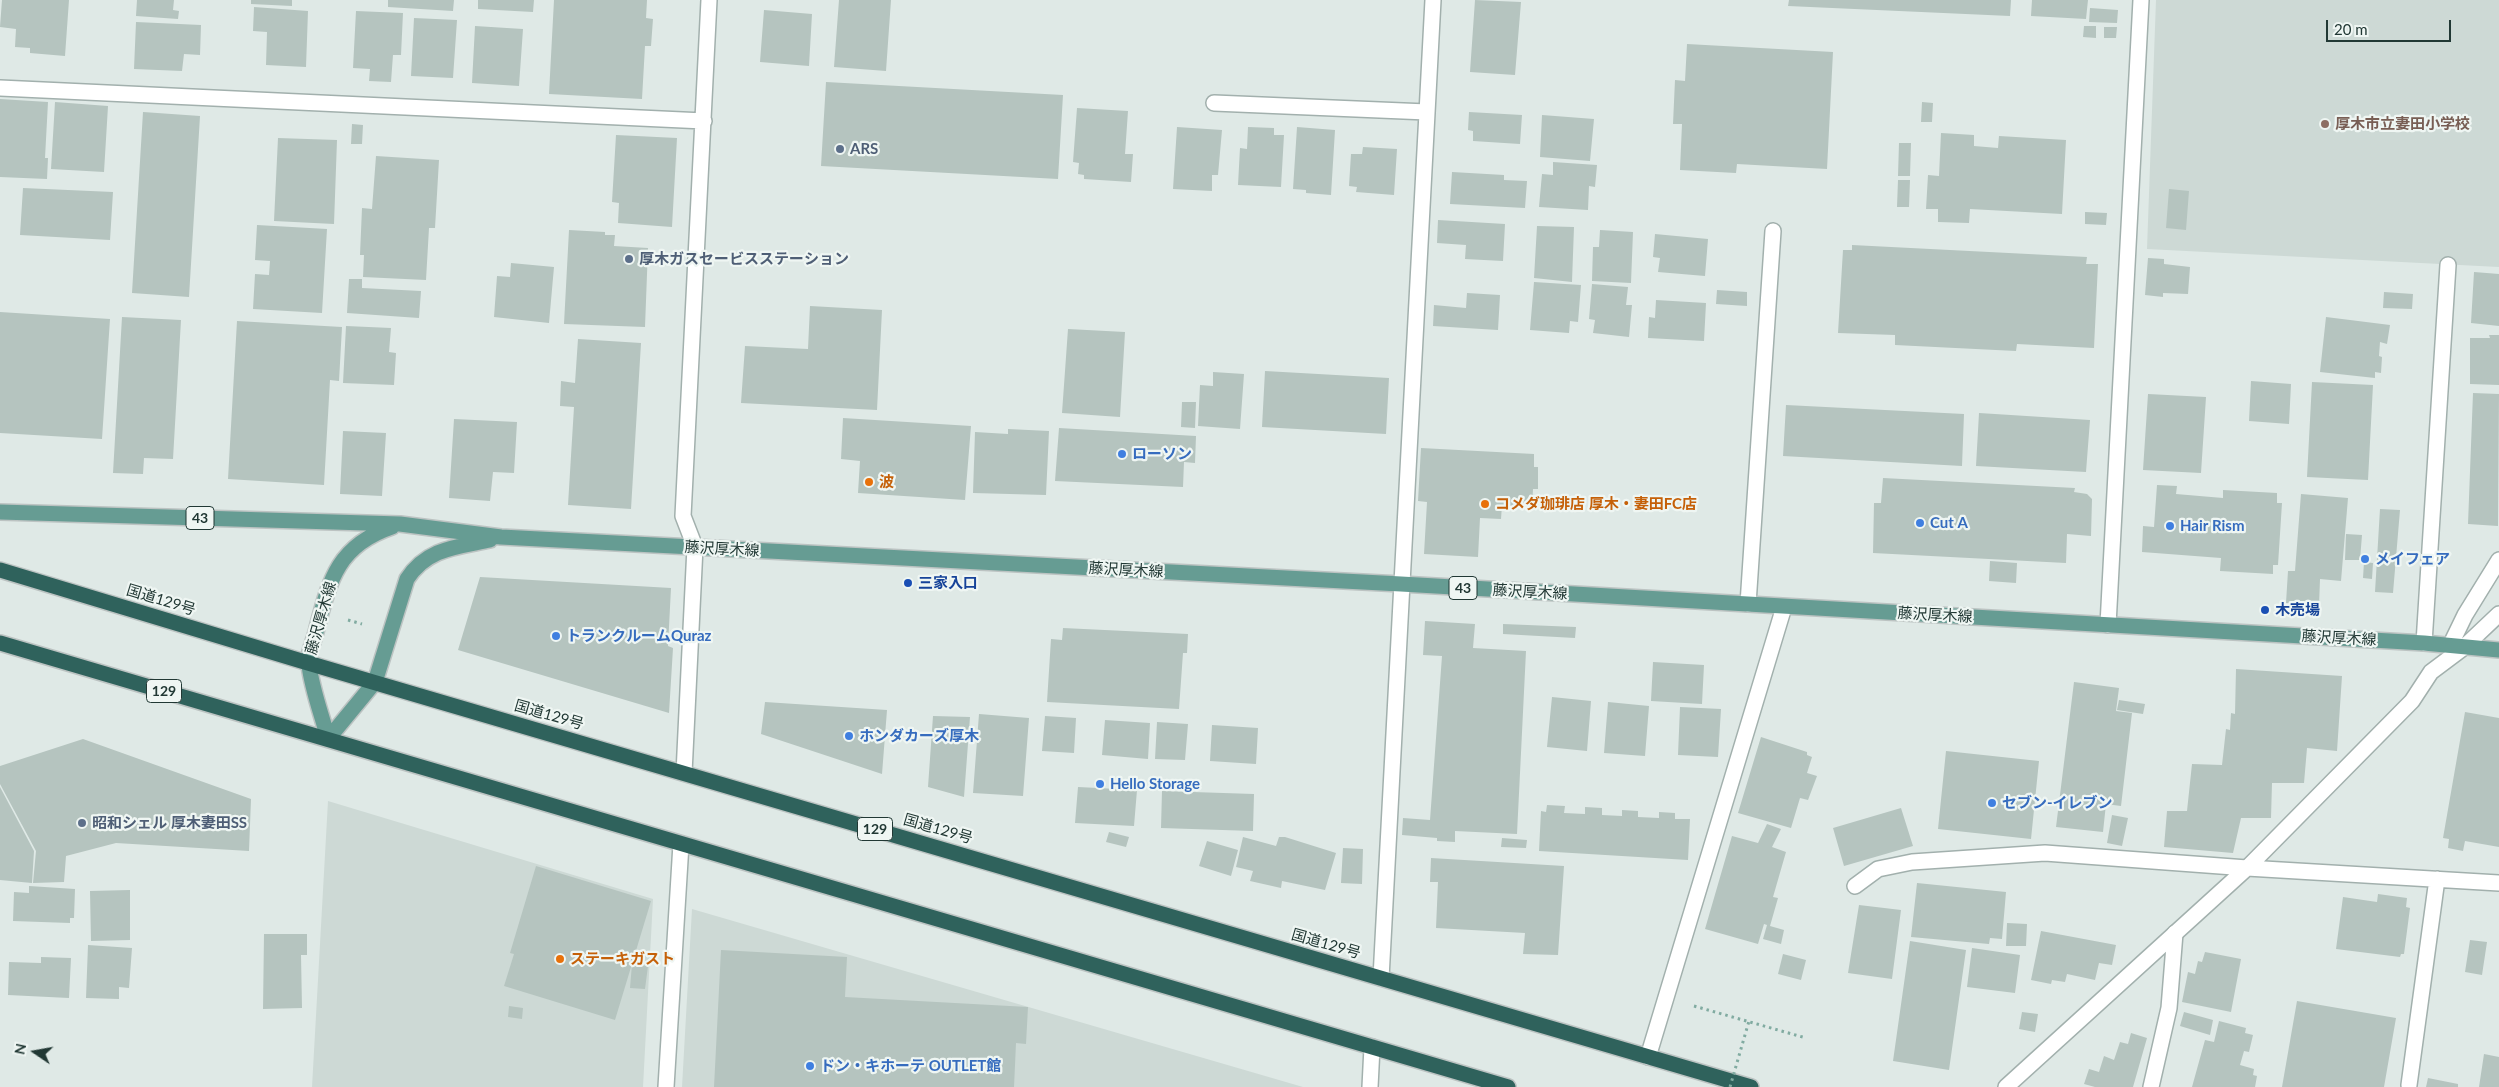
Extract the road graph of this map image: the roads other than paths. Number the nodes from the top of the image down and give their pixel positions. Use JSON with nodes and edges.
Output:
{"nodes":[{"id":1,"x":709,"y":0,"type":"edge"},
{"id":2,"x":1433,"y":0,"type":"edge"},
{"id":3,"x":2141,"y":0,"type":"edge"},
{"id":4,"x":0,"y":88,"type":"edge"},
{"id":5,"x":1214,"y":102,"type":"dead end"},
{"id":6,"x":1426,"y":112,"type":"junction"},
{"id":7,"x":704,"y":121,"type":"junction"},
{"id":8,"x":1773,"y":231,"type":"dead end"},
{"id":9,"x":2448,"y":265,"type":"dead end"},
{"id":10,"x":0,"y":512,"type":"edge"},
{"id":11,"x":400,"y":524,"type":"junction"},
{"id":12,"x":502,"y":537,"type":"junction"},
{"id":13,"x":696,"y":547,"type":"junction"},
{"id":14,"x":2499,"y":560,"type":"edge"},
{"id":15,"x":0,"y":570,"type":"edge"},
{"id":16,"x":1401,"y":584,"type":"junction"},
{"id":17,"x":1748,"y":604,"type":"junction"},
{"id":18,"x":1784,"y":606,"type":"junction"},
{"id":19,"x":2499,"y":614,"type":"edge"},
{"id":20,"x":2108,"y":625,"type":"junction"},
{"id":21,"x":0,"y":643,"type":"edge"},
{"id":22,"x":2424,"y":643,"type":"junction"},
{"id":23,"x":2457,"y":647,"type":"junction"},
{"id":24,"x":2499,"y":650,"type":"edge"},
{"id":25,"x":308,"y":663,"type":"junction"},
{"id":26,"x":375,"y":682,"type":"junction"},
{"id":27,"x":328,"y":739,"type":"junction"},
{"id":28,"x":684,"y":773,"type":"junction"},
{"id":29,"x":681,"y":844,"type":"junction"},
{"id":30,"x":2247,"y":868,"type":"junction"},
{"id":31,"x":2437,"y":879,"type":"junction"},
{"id":32,"x":2499,"y":883,"type":"edge"},
{"id":33,"x":1855,"y":886,"type":"dead end"},
{"id":34,"x":2175,"y":933,"type":"junction"},
{"id":35,"x":1381,"y":978,"type":"junction"},
{"id":36,"x":1372,"y":1047,"type":"junction"},
{"id":37,"x":1648,"y":1057,"type":"junction"},
{"id":38,"x":2409,"y":1085,"type":"dead end"},
{"id":39,"x":666,"y":1087,"type":"edge"},
{"id":40,"x":1370,"y":1087,"type":"edge"},
{"id":41,"x":1508,"y":1087,"type":"edge"},
{"id":42,"x":1751,"y":1087,"type":"edge"},
{"id":43,"x":2006,"y":1087,"type":"edge"},
{"id":44,"x":2151,"y":1087,"type":"edge"}],
"edges":[{"from":1,"to":7,"type":"street"},
{"from":2,"to":6,"type":"street"},
{"from":3,"to":20,"type":"street"},
{"from":4,"to":7,"type":"street"},
{"from":5,"to":6,"type":"street"},
{"from":6,"to":16,"type":"street"},
{"from":7,"to":13,"type":"street"},
{"from":8,"to":17,"type":"street"},
{"from":9,"to":22,"type":"street"},
{"from":10,"to":11,"type":"main road","number":"43"},
{"from":11,"to":12,"type":"main road","name":"藤沢厚木線","number":"43"},
{"from":11,"to":25,"type":"main road","name":"藤沢厚木線","number":"43"},
{"from":12,"to":13,"type":"main road","name":"藤沢厚木線","number":"43"},
{"from":12,"to":26,"type":"main road","name":"藤沢厚木線","number":"43"},
{"from":13,"to":16,"type":"main road","name":"藤沢厚木線","number":"43"},
{"from":13,"to":28,"type":"street"},
{"from":14,"to":23,"type":"street"},
{"from":15,"to":25,"type":"highway","name":"国道129号","number":"129"},
{"from":16,"to":17,"type":"main road","name":"藤沢厚木線","number":"43"},
{"from":16,"to":35,"type":"street"},
{"from":17,"to":18,"type":"main road","name":"藤沢厚木線","number":"43"},
{"from":18,"to":20,"type":"main road","name":"藤沢厚木線","number":"43"},
{"from":18,"to":37,"type":"street"},
{"from":19,"to":23,"type":"street"},
{"from":20,"to":22,"type":"main road","name":"藤沢厚木線","number":"43"},
{"from":21,"to":27,"type":"highway","number":"129"},
{"from":22,"to":23,"type":"main road","name":"藤沢厚木線","number":"43"},
{"from":23,"to":24,"type":"main road","name":"藤沢厚木線","number":"43"},
{"from":23,"to":30,"type":"street"},
{"from":25,"to":26,"type":"highway","name":"国道129号","number":"129"},
{"from":25,"to":27,"type":"main road","name":"藤沢厚木線"},
{"from":26,"to":27,"type":"main road","name":"藤沢厚木線","number":"43"},
{"from":26,"to":28,"type":"highway","name":"国道129号","number":"129"},
{"from":27,"to":29,"type":"highway","number":"129"},
{"from":28,"to":35,"type":"highway","name":"国道129号","number":"129"},
{"from":29,"to":36,"type":"highway","number":"129"},
{"from":29,"to":39,"type":"street"},
{"from":30,"to":31,"type":"street"},
{"from":30,"to":33,"type":"street"},
{"from":30,"to":34,"type":"street"},
{"from":31,"to":32,"type":"street"},
{"from":31,"to":38,"type":"street"},
{"from":34,"to":43,"type":"street"},
{"from":34,"to":44,"type":"street"},
{"from":35,"to":37,"type":"highway","name":"国道129号","number":"129"},
{"from":36,"to":40,"type":"street"},
{"from":36,"to":41,"type":"highway","number":"129"},
{"from":37,"to":42,"type":"highway","name":"国道129号","number":"129"}]}
